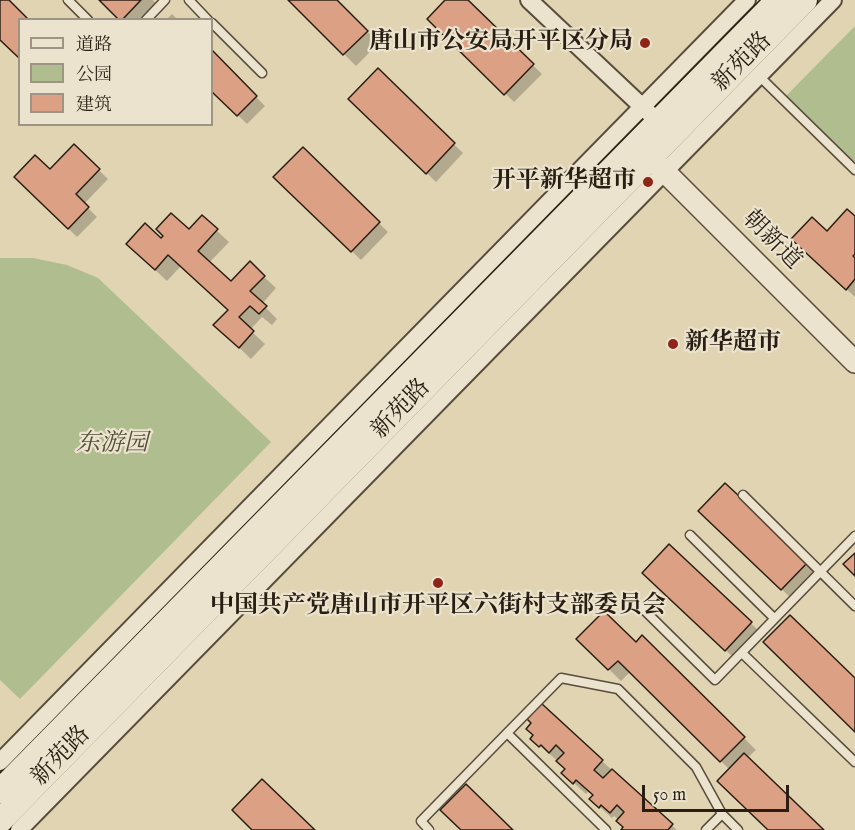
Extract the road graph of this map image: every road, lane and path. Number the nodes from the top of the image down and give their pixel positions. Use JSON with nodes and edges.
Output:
{"nodes":[{"id":1,"x":68,"y":0,"type":"edge"},
{"id":2,"x":165,"y":0,"type":"edge"},
{"id":3,"x":189,"y":0,"type":"edge"},
{"id":4,"x":529,"y":0,"type":"edge"},
{"id":5,"x":747,"y":0,"type":"edge"},
{"id":6,"x":778,"y":0,"type":"edge"},
{"id":7,"x":805,"y":0,"type":"edge"},
{"id":8,"x":833,"y":0,"type":"edge"},
{"id":9,"x":86,"y":18,"type":"edge"},
{"id":10,"x":148,"y":18,"type":"edge"},
{"id":11,"x":207,"y":18,"type":"edge"},
{"id":12,"x":213,"y":24,"type":"edge"},
{"id":13,"x":262,"y":73,"type":"dead end"},
{"id":14,"x":759,"y":76,"type":"junction"},
{"id":15,"x":650,"y":114,"type":"junction"},
{"id":16,"x":658,"y":164,"type":"junction"},
{"id":17,"x":855,"y":170,"type":"edge"},
{"id":18,"x":855,"y":362,"type":"edge"},
{"id":19,"x":743,"y":495,"type":"dead end"},
{"id":20,"x":690,"y":535,"type":"dead end"},
{"id":21,"x":855,"y":536,"type":"edge"},
{"id":22,"x":819,"y":572,"type":"junction"},
{"id":23,"x":639,"y":605,"type":"dead end"},
{"id":24,"x":855,"y":606,"type":"edge"},
{"id":25,"x":774,"y":618,"type":"junction"},
{"id":26,"x":742,"y":653,"type":"junction"},
{"id":27,"x":507,"y":733,"type":"junction"},
{"id":28,"x":0,"y":762,"type":"edge"},
{"id":29,"x":855,"y":762,"type":"edge"},
{"id":30,"x":0,"y":791,"type":"edge"},
{"id":31,"x":722,"y":814,"type":"junction"},
{"id":32,"x":6,"y":824,"type":"edge"},
{"id":33,"x":429,"y":830,"type":"edge"},
{"id":34,"x":606,"y":830,"type":"edge"},
{"id":35,"x":706,"y":830,"type":"edge"},
{"id":36,"x":738,"y":830,"type":"edge"}],
"edges":[{"from":1,"to":9,"type":"lane"},
{"from":2,"to":10,"type":"lane"},
{"from":3,"to":11,"type":"lane"},
{"from":4,"to":15,"type":"street"},
{"from":5,"to":15,"type":"street"},
{"from":6,"to":15,"type":"main road","name":"新苑路"},
{"from":7,"to":16,"type":"main road","name":"新苑路"},
{"from":8,"to":14,"type":"street"},
{"from":12,"to":13,"type":"lane"},
{"from":14,"to":16,"type":"street"},
{"from":14,"to":17,"type":"lane"},
{"from":15,"to":28,"type":"street"},
{"from":15,"to":30,"type":"main road","name":"新苑路"},
{"from":16,"to":18,"type":"street","name":"朝新道"},
{"from":16,"to":32,"type":"main road","name":"新苑路"},
{"from":19,"to":22,"type":"lane"},
{"from":20,"to":25,"type":"lane"},
{"from":21,"to":22,"type":"lane"},
{"from":22,"to":24,"type":"lane"},
{"from":22,"to":25,"type":"lane"},
{"from":23,"to":26,"type":"lane"},
{"from":25,"to":26,"type":"lane"},
{"from":26,"to":29,"type":"lane"},
{"from":27,"to":31,"type":"lane"},
{"from":27,"to":33,"type":"lane"},
{"from":27,"to":34,"type":"lane"},
{"from":31,"to":35,"type":"lane"},
{"from":31,"to":36,"type":"lane"}]}
